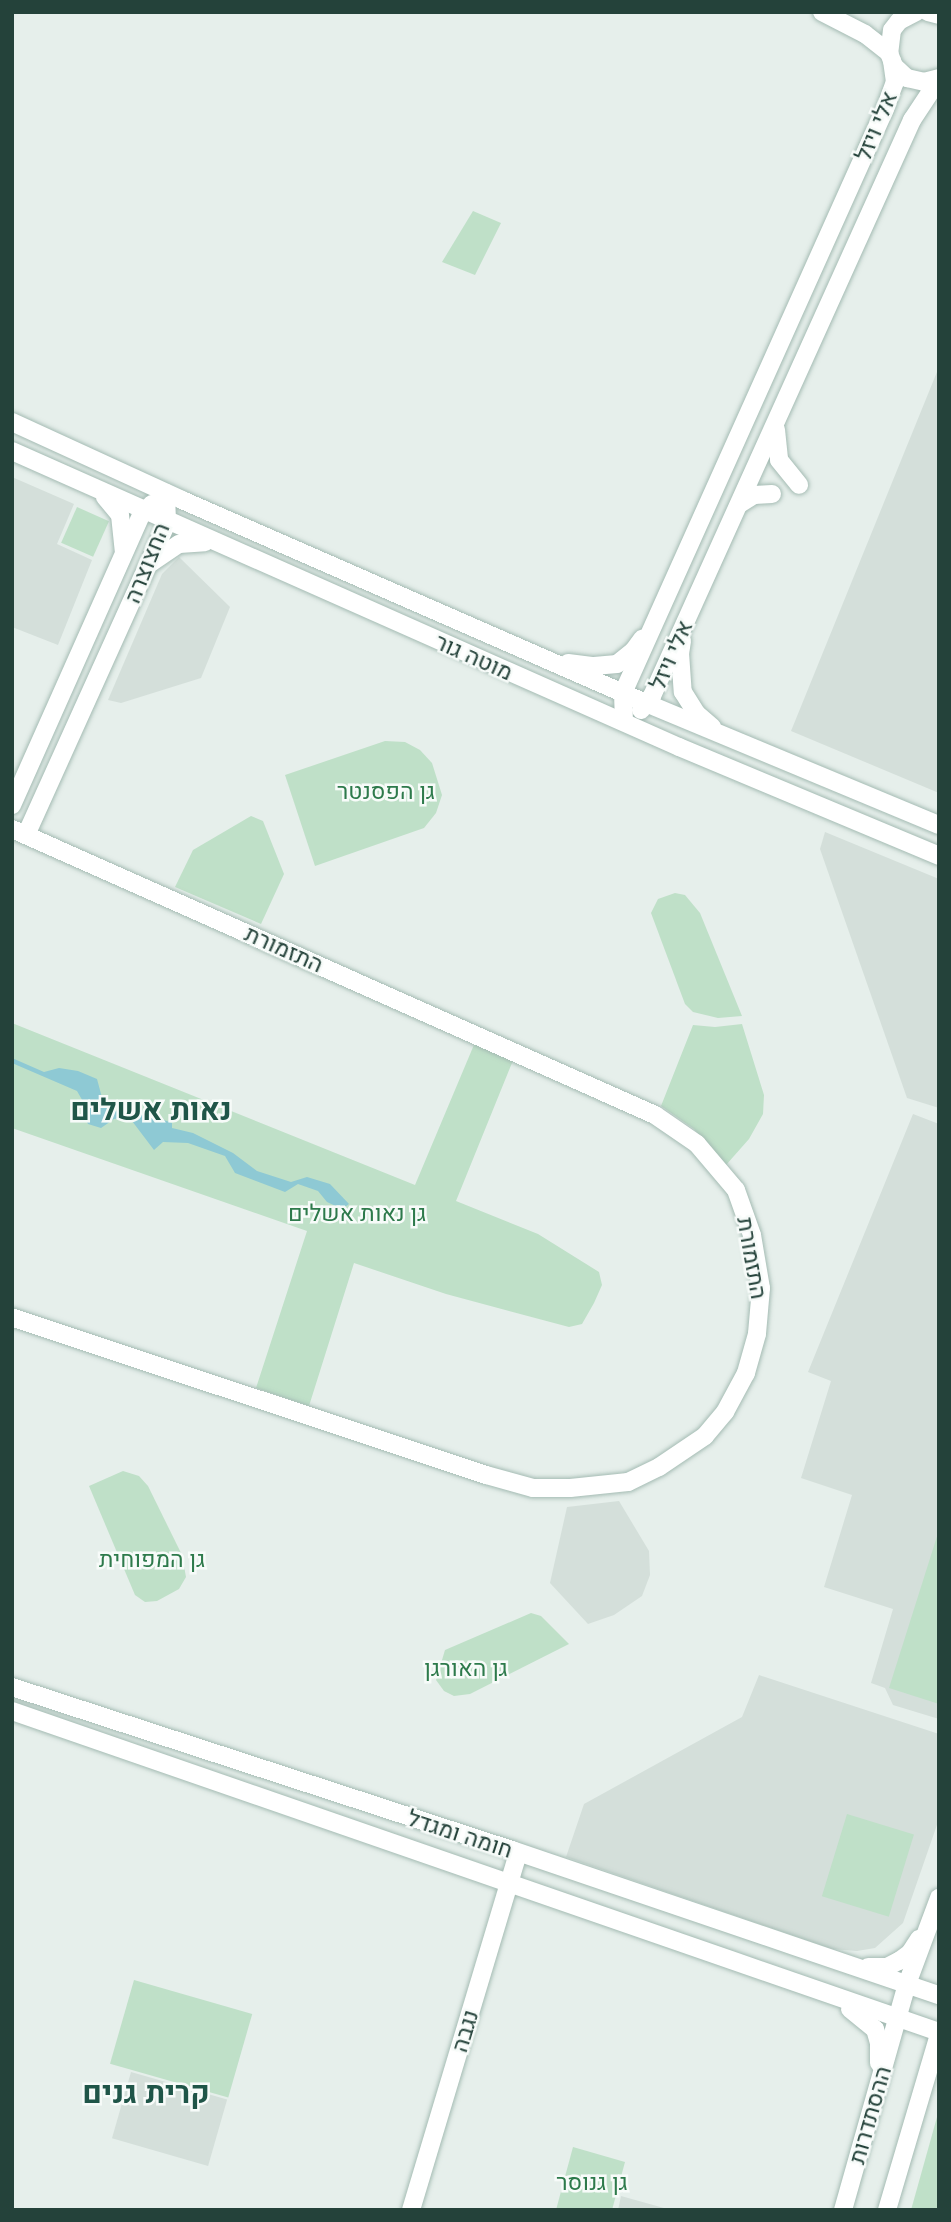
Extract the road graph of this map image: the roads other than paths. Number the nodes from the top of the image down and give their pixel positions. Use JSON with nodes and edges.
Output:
{"nodes":[{"id":1,"x":822,"y":12,"type":"edge"},
{"id":2,"x":929,"y":12,"type":"edge"},
{"id":3,"x":904,"y":13,"type":"edge"},
{"id":4,"x":939,"y":15,"type":"edge"},
{"id":5,"x":890,"y":57,"type":"junction"},
{"id":6,"x":939,"y":78,"type":"edge"},
{"id":7,"x":12,"y":422,"type":"edge"},
{"id":8,"x":776,"y":425,"type":"junction"},
{"id":9,"x":12,"y":451,"type":"edge"},
{"id":10,"x":799,"y":485,"type":"dead end"},
{"id":11,"x":98,"y":490,"type":"junction"},
{"id":12,"x":166,"y":493,"type":"junction"},
{"id":13,"x":772,"y":494,"type":"dead end"},
{"id":14,"x":741,"y":503,"type":"junction"},
{"id":15,"x":143,"y":511,"type":"junction"},
{"id":16,"x":167,"y":522,"type":"junction"},
{"id":17,"x":219,"y":545,"type":"junction"},
{"id":18,"x":124,"y":553,"type":"junction"},
{"id":19,"x":147,"y":567,"type":"junction"},
{"id":20,"x":656,"y":620,"type":"junction"},
{"id":21,"x":686,"y":622,"type":"junction"},
{"id":22,"x":548,"y":660,"type":"junction"},
{"id":23,"x":623,"y":693,"type":"junction"},
{"id":24,"x":648,"y":704,"type":"junction"},
{"id":25,"x":624,"y":722,"type":"junction"},
{"id":26,"x":723,"y":736,"type":"junction"},
{"id":27,"x":12,"y":804,"type":"edge"},
{"id":28,"x":939,"y":825,"type":"edge"},
{"id":29,"x":19,"y":832,"type":"edge"},
{"id":30,"x":939,"y":856,"type":"edge"},
{"id":31,"x":12,"y":1317,"type":"edge"},
{"id":32,"x":12,"y":1687,"type":"edge"},
{"id":33,"x":12,"y":1711,"type":"edge"},
{"id":34,"x":518,"y":1853,"type":"junction"},
{"id":35,"x":509,"y":1882,"type":"junction"},
{"id":36,"x":939,"y":1898,"type":"edge"},
{"id":37,"x":930,"y":1922,"type":"junction"},
{"id":38,"x":850,"y":1965,"type":"junction"},
{"id":39,"x":907,"y":1984,"type":"junction"},
{"id":40,"x":825,"y":1994,"type":"junction"},
{"id":41,"x":939,"y":1995,"type":"edge"},
{"id":42,"x":897,"y":2019,"type":"junction"},
{"id":43,"x":939,"y":2034,"type":"edge"},
{"id":44,"x":939,"y":2075,"type":"edge"},
{"id":45,"x":875,"y":2098,"type":"junction"},
{"id":46,"x":918,"y":2104,"type":"junction"},
{"id":47,"x":411,"y":2210,"type":"edge"},
{"id":48,"x":843,"y":2210,"type":"edge"},
{"id":49,"x":887,"y":2210,"type":"edge"}],
"edges":[{"from":1,"to":5,"type":"street"},
{"from":2,"to":4,"type":"street"},
{"from":3,"to":5,"type":"street","name":"אלי ויזל"},
{"from":5,"to":6,"type":"street"},
{"from":5,"to":20,"type":"street","name":"אלי ויזל"},
{"from":6,"to":8,"type":"street","name":"אלי ויזל"},
{"from":7,"to":12,"type":"street","name":"מוטה גור"},
{"from":8,"to":10,"type":"street"},
{"from":8,"to":14,"type":"street","name":"אלי ויזל"},
{"from":9,"to":11,"type":"street","name":"מוטה גור"},
{"from":11,"to":15,"type":"street","name":"מוטה גור"},
{"from":11,"to":18,"type":"street"},
{"from":12,"to":15,"type":"street","name":"החצוצרה"},
{"from":12,"to":16,"type":"street","name":"החצוצרה"},
{"from":12,"to":22,"type":"street","name":"מוטה גור"},
{"from":13,"to":14,"type":"street"},
{"from":14,"to":21,"type":"street","name":"אלי ויזל"},
{"from":15,"to":16,"type":"street","name":"מוטה גור"},
{"from":15,"to":18,"type":"street","name":"החצוצרה"},
{"from":16,"to":17,"type":"street","name":"מוטה גור"},
{"from":16,"to":19,"type":"street","name":"החצוצרה"},
{"from":17,"to":19,"type":"street"},
{"from":17,"to":25,"type":"street","name":"מוטה גור"},
{"from":18,"to":27,"type":"street","name":"החצוצרה"},
{"from":19,"to":29,"type":"street","name":"החצוצרה"},
{"from":20,"to":22,"type":"street"},
{"from":20,"to":23,"type":"street","name":"אלי ויזל"},
{"from":21,"to":24,"type":"street","name":"אלי ויזל"},
{"from":21,"to":26,"type":"street"},
{"from":22,"to":23,"type":"street","name":"מוטה גור"},
{"from":23,"to":24,"type":"street","name":"מוטה גור"},
{"from":23,"to":25,"type":"street","name":"אלי ויזל"},
{"from":24,"to":25,"type":"street","name":"אלי ויזל"},
{"from":24,"to":26,"type":"street","name":"מוטה גור"},
{"from":25,"to":30,"type":"street","name":"מוטה גור"},
{"from":26,"to":28,"type":"street","name":"מוטה גור"},
{"from":29,"to":31,"type":"street","name":"התזמורת"},
{"from":32,"to":34,"type":"street","name":"חומה ומגדל"},
{"from":33,"to":35,"type":"street","name":"חומה ומגדל"},
{"from":34,"to":35,"type":"street","name":"נגבה"},
{"from":34,"to":38,"type":"street","name":"חומה ומגדל"},
{"from":35,"to":40,"type":"street","name":"חומה ומגדל"},
{"from":35,"to":47,"type":"street","name":"נגבה"},
{"from":36,"to":37,"type":"street"},
{"from":37,"to":38,"type":"street"},
{"from":37,"to":39,"type":"street","name":"ההסתדרות"},
{"from":38,"to":39,"type":"street","name":"חומה ומגדל"},
{"from":39,"to":41,"type":"street","name":"חומה ומגדל"},
{"from":39,"to":42,"type":"street","name":"ההסתדרות"},
{"from":40,"to":42,"type":"street","name":"חומה ומגדל"},
{"from":40,"to":45,"type":"street"},
{"from":42,"to":43,"type":"street","name":"חומה ומגדל"},
{"from":42,"to":45,"type":"street","name":"ההסתדרות"},
{"from":43,"to":46,"type":"street","name":"ההסתדרות"},
{"from":44,"to":46,"type":"street"},
{"from":45,"to":48,"type":"street","name":"ההסתדרות"},
{"from":46,"to":49,"type":"street","name":"ההסתדרות"}]}
